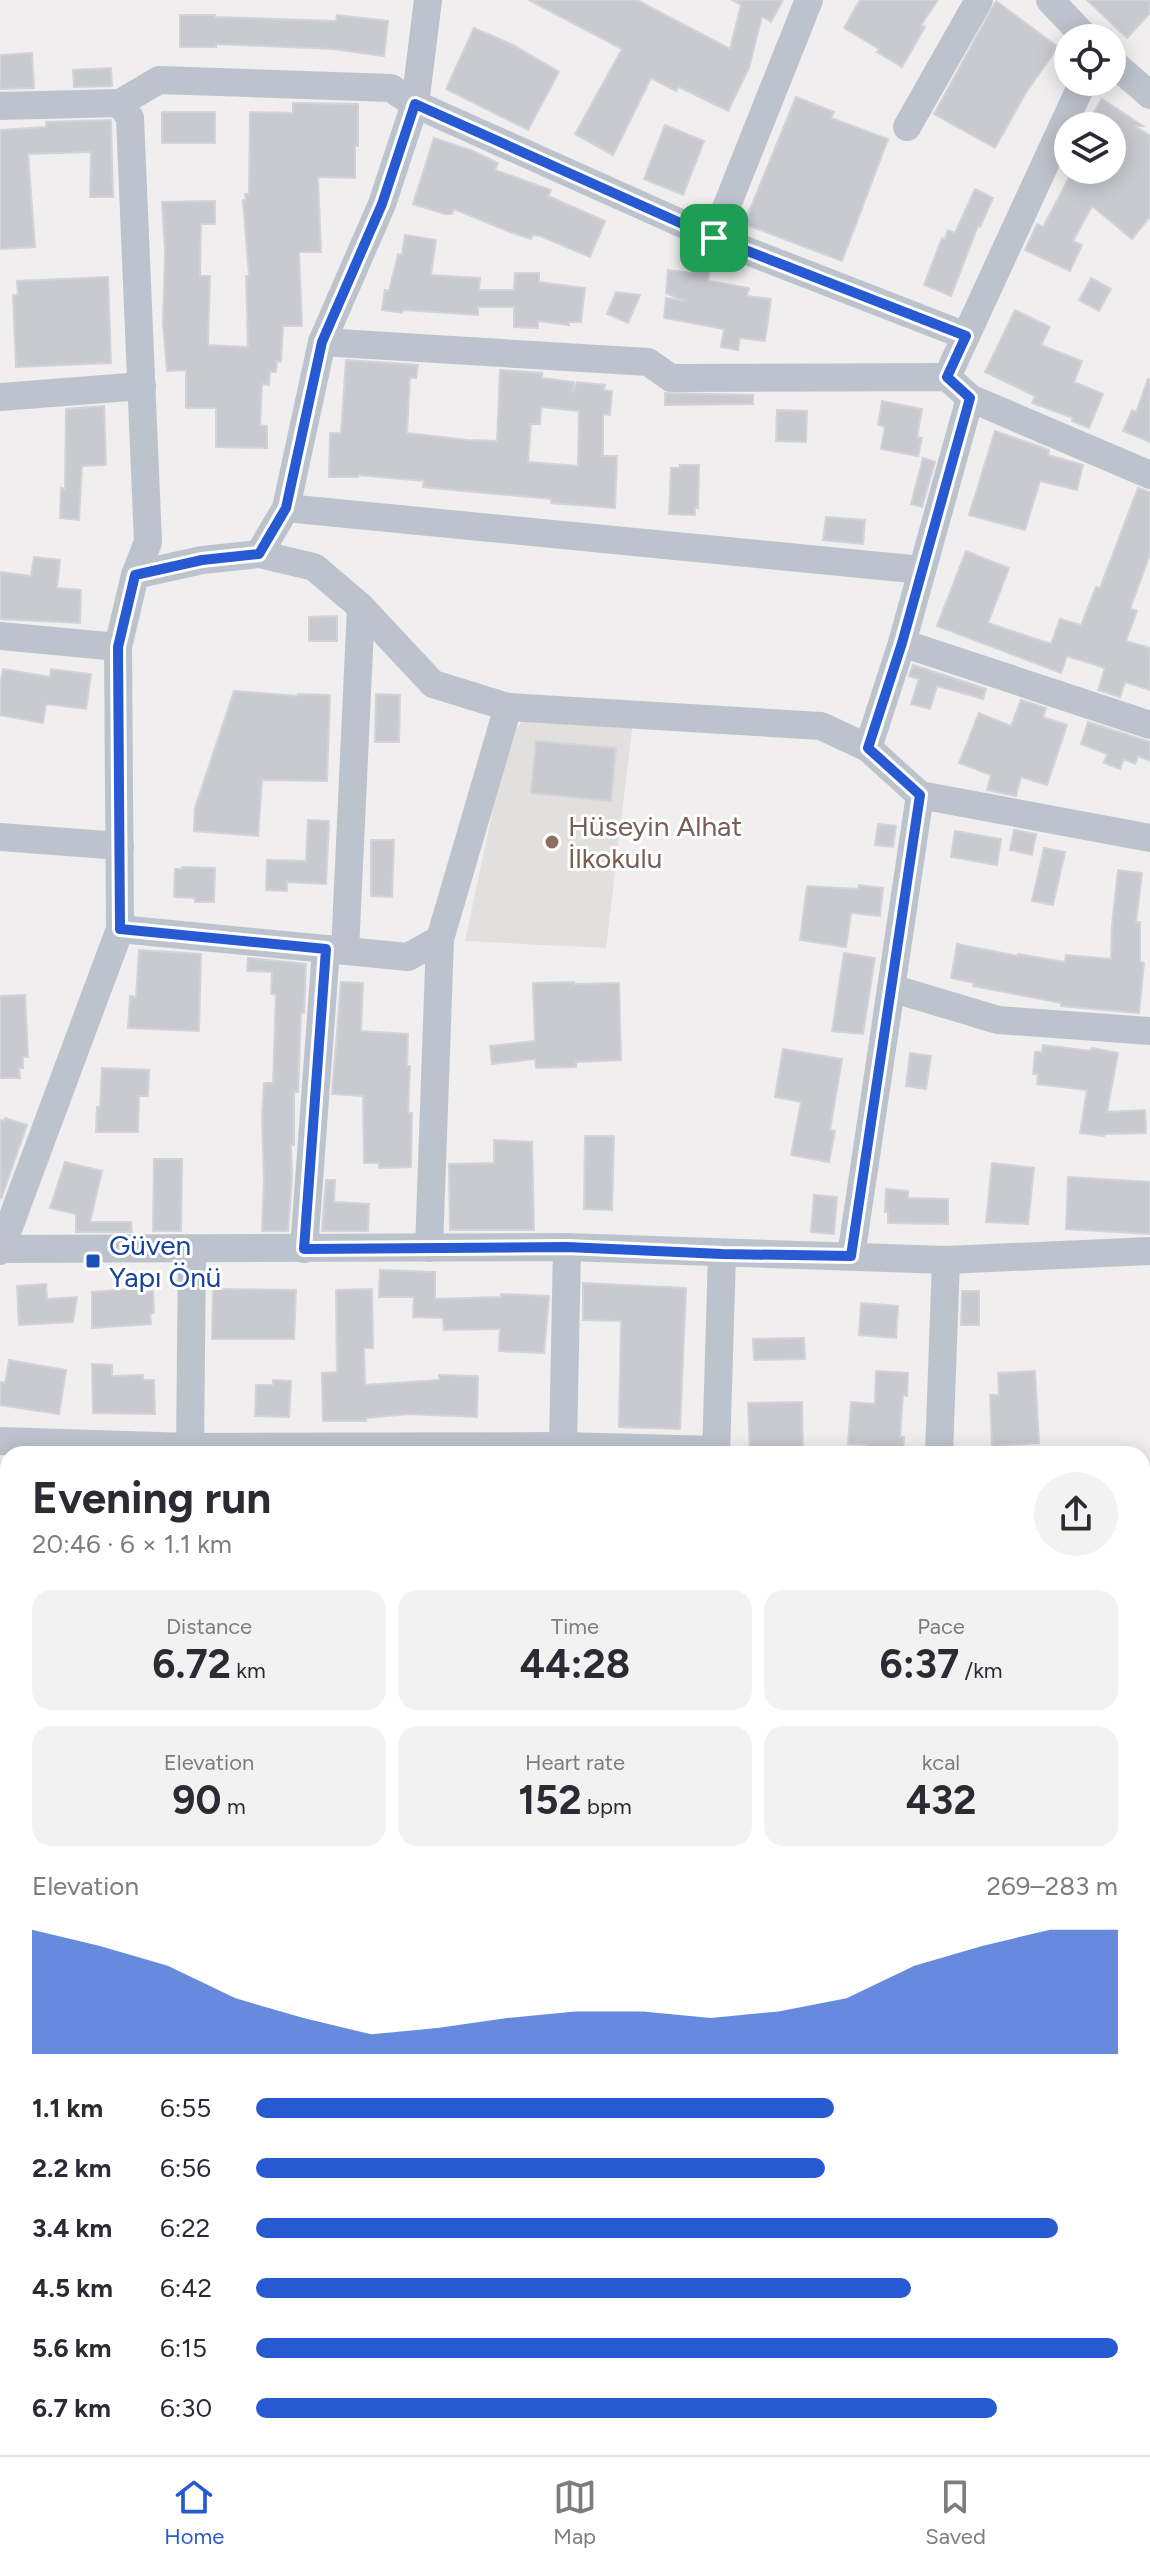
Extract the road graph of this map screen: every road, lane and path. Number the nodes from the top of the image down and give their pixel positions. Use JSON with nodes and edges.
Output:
{"nodes":[{"id":1,"x":428,"y":0,"type":"edge"},
{"id":2,"x":809,"y":0,"type":"edge"},
{"id":3,"x":979,"y":0,"type":"edge"},
{"id":4,"x":1050,"y":0,"type":"edge"},
{"id":5,"x":1073,"y":24,"type":"edge"},
{"id":6,"x":1126,"y":71,"type":"edge"},
{"id":7,"x":1146,"y":85,"type":"edge"},
{"id":8,"x":1077,"y":96,"type":"edge"},
{"id":9,"x":120,"y":103,"type":"junction"},
{"id":10,"x":415,"y":104,"type":"junction"},
{"id":11,"x":0,"y":106,"type":"edge"},
{"id":12,"x":907,"y":127,"type":"dead end"},
{"id":13,"x":714,"y":238,"type":"junction"},
{"id":14,"x":966,"y":336,"type":"junction"},
{"id":15,"x":322,"y":342,"type":"junction"},
{"id":16,"x":947,"y":377,"type":"junction"},
{"id":17,"x":142,"y":386,"type":"junction"},
{"id":18,"x":0,"y":397,"type":"edge"},
{"id":19,"x":970,"y":398,"type":"junction"},
{"id":20,"x":1150,"y":475,"type":"edge"},
{"id":21,"x":286,"y":508,"type":"junction"},
{"id":22,"x":259,"y":554,"type":"junction"},
{"id":23,"x":922,"y":570,"type":"junction"},
{"id":24,"x":135,"y":575,"type":"junction"},
{"id":25,"x":361,"y":607,"type":"junction"},
{"id":26,"x":0,"y":636,"type":"edge"},
{"id":27,"x":902,"y":643,"type":"junction"},
{"id":28,"x":118,"y":647,"type":"junction"},
{"id":29,"x":508,"y":707,"type":"junction"},
{"id":30,"x":1150,"y":725,"type":"edge"},
{"id":31,"x":868,"y":748,"type":"junction"},
{"id":32,"x":920,"y":795,"type":"junction"},
{"id":33,"x":0,"y":837,"type":"edge"},
{"id":34,"x":1150,"y":838,"type":"edge"},
{"id":35,"x":120,"y":846,"type":"junction"},
{"id":36,"x":120,"y":929,"type":"junction"},
{"id":37,"x":440,"y":939,"type":"junction"},
{"id":38,"x":335,"y":950,"type":"junction"},
{"id":39,"x":891,"y":988,"type":"junction"},
{"id":40,"x":1150,"y":1031,"type":"edge"},
{"id":41,"x":567,"y":1247,"type":"junction"},
{"id":42,"x":429,"y":1248,"type":"junction"},
{"id":43,"x":304,"y":1249,"type":"junction"},
{"id":44,"x":0,"y":1250,"type":"edge"},
{"id":45,"x":192,"y":1250,"type":"junction"},
{"id":46,"x":1150,"y":1251,"type":"edge"},
{"id":47,"x":722,"y":1254,"type":"junction"},
{"id":48,"x":851,"y":1256,"type":"junction"},
{"id":49,"x":946,"y":1260,"type":"junction"},
{"id":50,"x":0,"y":1441,"type":"edge"},
{"id":51,"x":95,"y":1446,"type":"edge"},
{"id":52,"x":190,"y":1446,"type":"edge"},
{"id":53,"x":563,"y":1446,"type":"edge"},
{"id":54,"x":716,"y":1446,"type":"edge"},
{"id":55,"x":939,"y":1446,"type":"edge"}],
"edges":[{"from":1,"to":10,"type":"street"},
{"from":2,"to":13,"type":"street"},
{"from":3,"to":12,"type":"street"},
{"from":4,"to":5,"type":"street"},
{"from":6,"to":7,"type":"street"},
{"from":8,"to":14,"type":"street"},
{"from":9,"to":10,"type":"street"},
{"from":9,"to":11,"type":"street"},
{"from":9,"to":17,"type":"street"},
{"from":10,"to":13,"type":"street"},
{"from":10,"to":15,"type":"street"},
{"from":13,"to":14,"type":"street"},
{"from":14,"to":16,"type":"street"},
{"from":15,"to":16,"type":"street"},
{"from":15,"to":21,"type":"street"},
{"from":16,"to":19,"type":"street"},
{"from":17,"to":18,"type":"street"},
{"from":17,"to":24,"type":"street"},
{"from":19,"to":20,"type":"street"},
{"from":19,"to":23,"type":"street"},
{"from":21,"to":22,"type":"street"},
{"from":21,"to":23,"type":"street"},
{"from":22,"to":24,"type":"street"},
{"from":22,"to":25,"type":"street"},
{"from":23,"to":27,"type":"street"},
{"from":24,"to":28,"type":"street"},
{"from":25,"to":29,"type":"street"},
{"from":25,"to":38,"type":"street"},
{"from":26,"to":28,"type":"street"},
{"from":27,"to":30,"type":"street"},
{"from":27,"to":31,"type":"street"},
{"from":28,"to":35,"type":"street"},
{"from":29,"to":31,"type":"street"},
{"from":29,"to":37,"type":"street"},
{"from":31,"to":32,"type":"street"},
{"from":32,"to":34,"type":"street"},
{"from":32,"to":39,"type":"street"},
{"from":33,"to":35,"type":"street"},
{"from":35,"to":36,"type":"street"},
{"from":36,"to":38,"type":"street"},
{"from":36,"to":44,"type":"street"},
{"from":37,"to":38,"type":"street"},
{"from":37,"to":42,"type":"street"},
{"from":38,"to":43,"type":"street"},
{"from":39,"to":40,"type":"street"},
{"from":39,"to":48,"type":"street"},
{"from":41,"to":42,"type":"street"},
{"from":41,"to":47,"type":"street"},
{"from":41,"to":53,"type":"street"},
{"from":42,"to":43,"type":"street"},
{"from":43,"to":45,"type":"street"},
{"from":44,"to":45,"type":"street"},
{"from":45,"to":52,"type":"street"},
{"from":46,"to":49,"type":"street"},
{"from":47,"to":48,"type":"street"},
{"from":47,"to":54,"type":"street"},
{"from":48,"to":49,"type":"street"},
{"from":49,"to":55,"type":"street"},
{"from":50,"to":51,"type":"street"}]}
